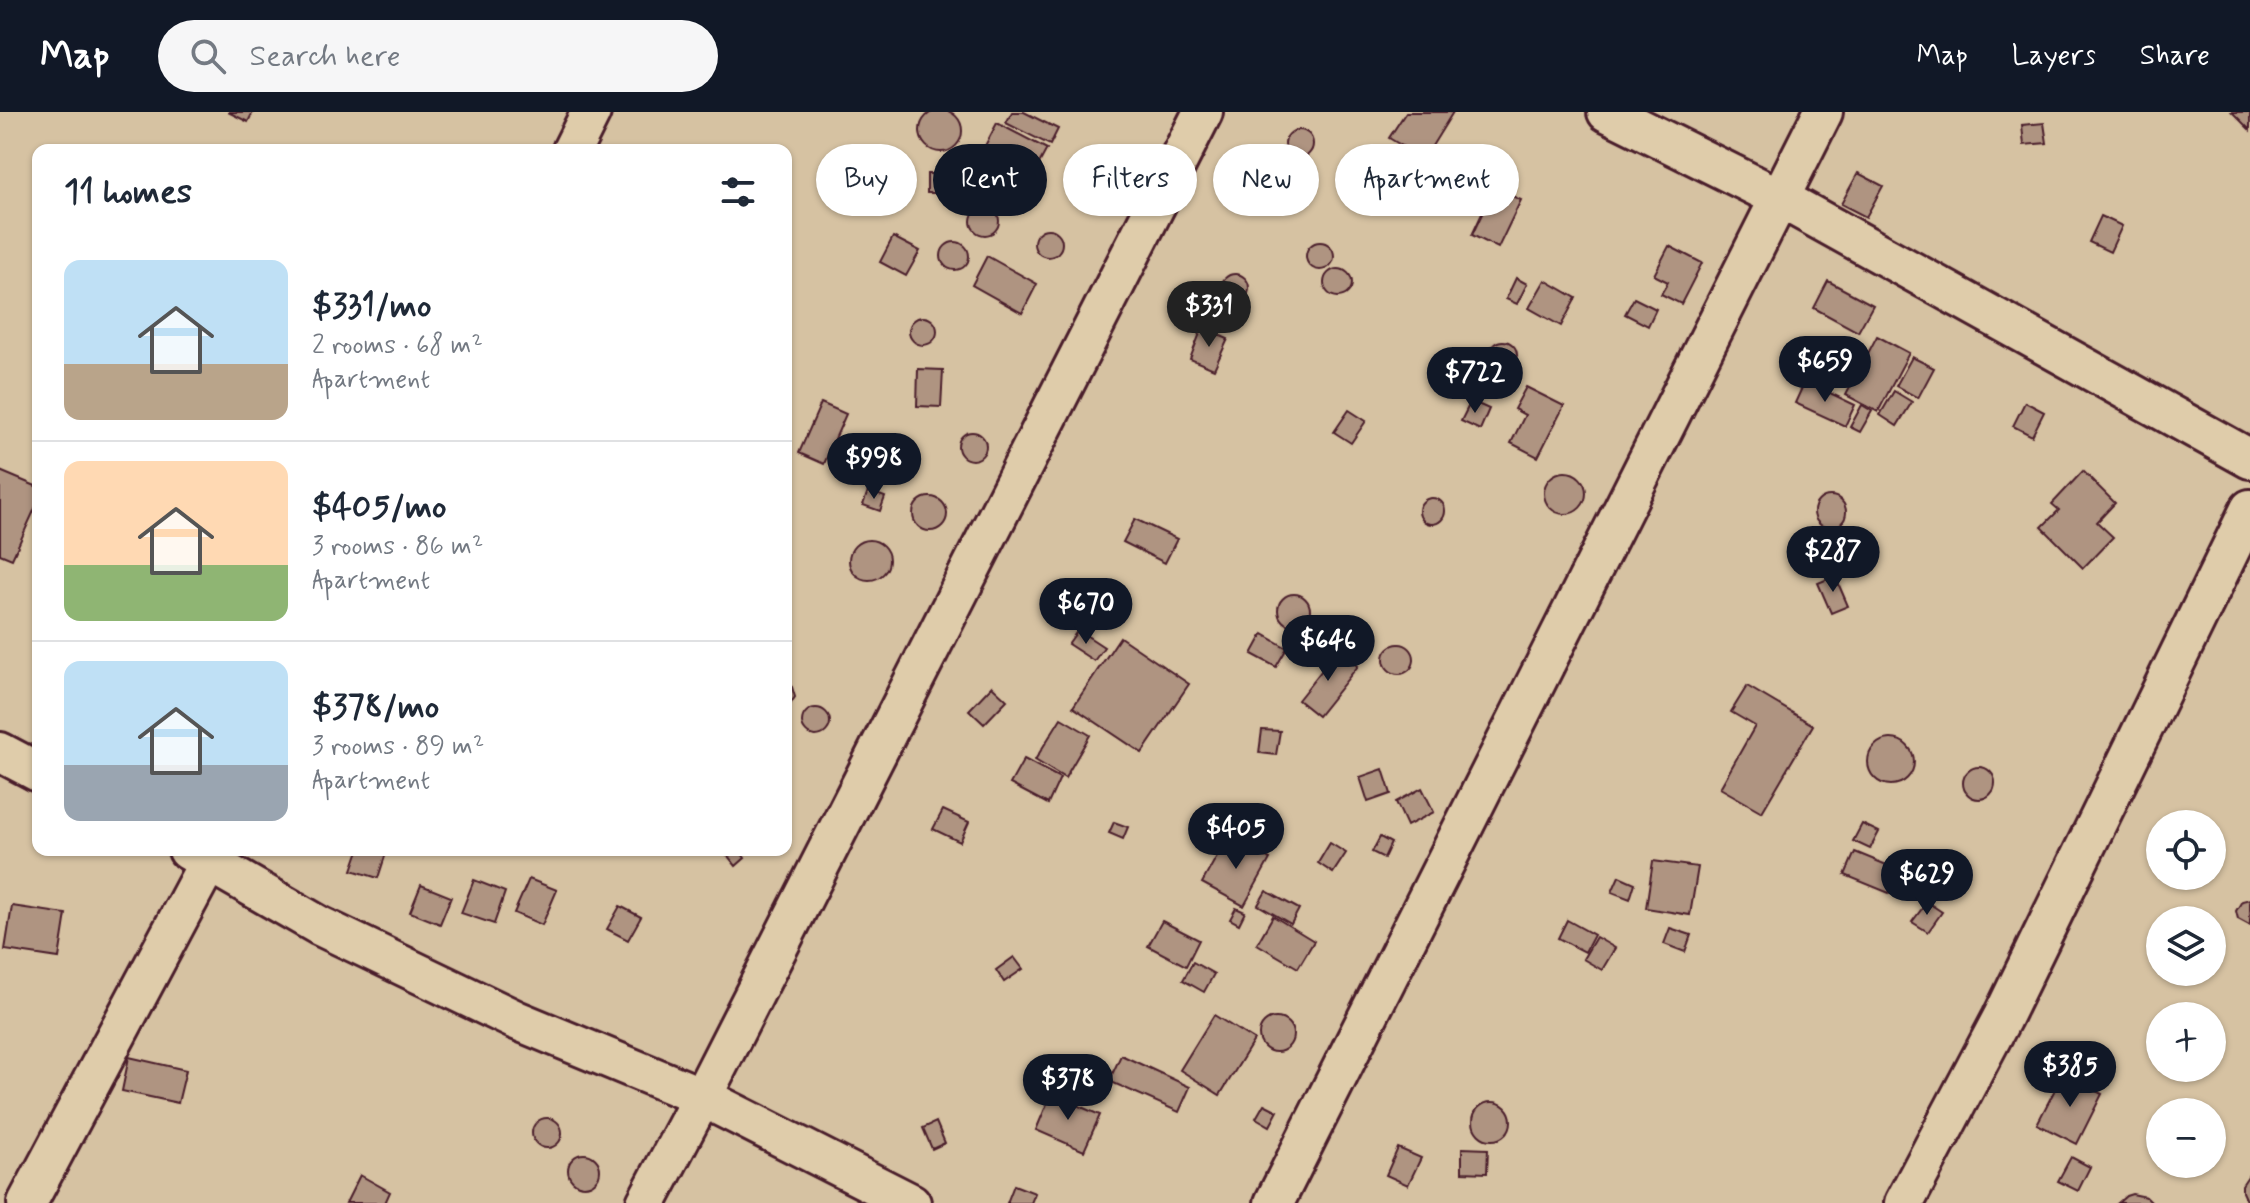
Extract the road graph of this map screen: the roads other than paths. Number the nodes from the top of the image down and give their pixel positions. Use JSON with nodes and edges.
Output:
{"nodes":[{"id":1,"x":591,"y":112,"type":"edge"},
{"id":2,"x":1203,"y":112,"type":"edge"},
{"id":3,"x":1607,"y":112,"type":"edge"},
{"id":4,"x":1823,"y":112,"type":"edge"},
{"id":5,"x":575,"y":144,"type":"edge"},
{"id":6,"x":1778,"y":197,"type":"junction"},
{"id":7,"x":2250,"y":459,"type":"edge"},
{"id":8,"x":2250,"y":509,"type":"edge"},
{"id":9,"x":0,"y":752,"type":"edge"},
{"id":10,"x":32,"y":769,"type":"edge"},
{"id":11,"x":203,"y":856,"type":"edge"},
{"id":12,"x":207,"y":856,"type":"edge"},
{"id":13,"x":702,"y":1097,"type":"junction"},
{"id":14,"x":27,"y":1203,"type":"edge"},
{"id":15,"x":646,"y":1203,"type":"edge"},
{"id":16,"x":911,"y":1203,"type":"edge"},
{"id":17,"x":1274,"y":1203,"type":"edge"},
{"id":18,"x":1904,"y":1203,"type":"edge"}],
"edges":[{"from":1,"to":5,"type":"street"},
{"from":2,"to":13,"type":"street"},
{"from":3,"to":6,"type":"street"},
{"from":4,"to":6,"type":"street"},
{"from":6,"to":7,"type":"street"},
{"from":6,"to":17,"type":"street"},
{"from":8,"to":18,"type":"street"},
{"from":9,"to":10,"type":"street"},
{"from":11,"to":14,"type":"street"},
{"from":12,"to":13,"type":"street"},
{"from":13,"to":15,"type":"street"},
{"from":13,"to":16,"type":"street"}]}
